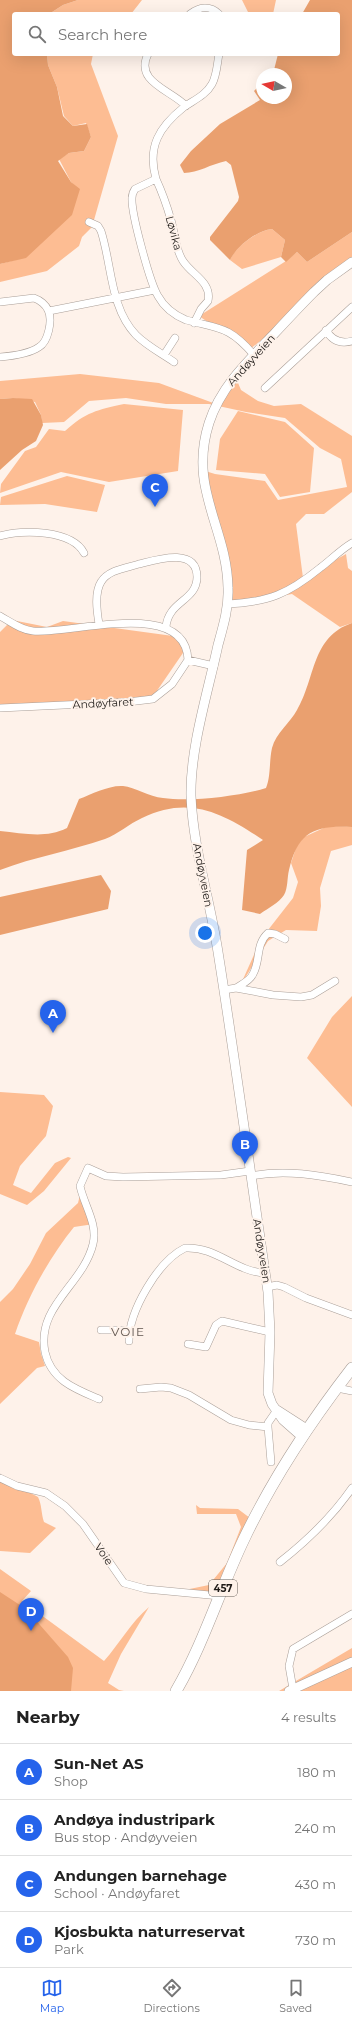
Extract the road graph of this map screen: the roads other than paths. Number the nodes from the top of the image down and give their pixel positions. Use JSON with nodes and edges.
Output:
{"nodes":[{"id":1,"x":194,"y":12,"type":"edge"},
{"id":2,"x":217,"y":12,"type":"edge"},
{"id":3,"x":148,"y":56,"type":"edge"},
{"id":4,"x":219,"y":56,"type":"edge"},
{"id":5,"x":186,"y":106,"type":"junction"},
{"id":6,"x":156,"y":178,"type":"junction"},
{"id":7,"x":89,"y":222,"type":"dead end"},
{"id":8,"x":352,"y":262,"type":"edge"},
{"id":9,"x":155,"y":290,"type":"junction"},
{"id":10,"x":116,"y":297,"type":"junction"},
{"id":11,"x":0,"y":302,"type":"edge"},
{"id":12,"x":352,"y":307,"type":"edge"},
{"id":13,"x":49,"y":311,"type":"junction"},
{"id":14,"x":194,"y":323,"type":"junction"},
{"id":15,"x":326,"y":330,"type":"junction"},
{"id":16,"x":174,"y":338,"type":"dead end"},
{"id":17,"x":352,"y":341,"type":"edge"},
{"id":18,"x":254,"y":354,"type":"junction"},
{"id":19,"x":164,"y":355,"type":"junction"},
{"id":20,"x":0,"y":357,"type":"edge"},
{"id":21,"x":174,"y":362,"type":"dead end"},
{"id":22,"x":265,"y":388,"type":"dead end"},
{"id":23,"x":0,"y":536,"type":"edge"},
{"id":24,"x":352,"y":544,"type":"edge"},
{"id":25,"x":84,"y":553,"type":"dead end"},
{"id":26,"x":228,"y":604,"type":"junction"},
{"id":27,"x":0,"y":616,"type":"edge"},
{"id":28,"x":99,"y":624,"type":"junction"},
{"id":29,"x":166,"y":627,"type":"junction"},
{"id":30,"x":188,"y":660,"type":"junction"},
{"id":31,"x":214,"y":666,"type":"junction"},
{"id":32,"x":0,"y":708,"type":"edge"},
{"id":33,"x":285,"y":939,"type":"dead end"},
{"id":34,"x":334,"y":981,"type":"dead end"},
{"id":35,"x":236,"y":988,"type":"junction"},
{"id":36,"x":224,"y":990,"type":"junction"},
{"id":37,"x":250,"y":1174,"type":"junction"},
{"id":38,"x":352,"y":1182,"type":"edge"},
{"id":39,"x":265,"y":1273,"type":"junction"},
{"id":40,"x":267,"y":1287,"type":"junction"},
{"id":41,"x":352,"y":1315,"type":"edge"},
{"id":42,"x":100,"y":1330,"type":"dead end"},
{"id":43,"x":130,"y":1330,"type":"junction"},
{"id":44,"x":270,"y":1332,"type":"junction"},
{"id":45,"x":129,"y":1341,"type":"dead end"},
{"id":46,"x":188,"y":1344,"type":"dead end"},
{"id":47,"x":352,"y":1368,"type":"edge"},
{"id":48,"x":338,"y":1386,"type":"junction"},
{"id":49,"x":140,"y":1389,"type":"dead end"},
{"id":50,"x":352,"y":1391,"type":"edge"},
{"id":51,"x":99,"y":1399,"type":"dead end"},
{"id":52,"x":277,"y":1410,"type":"junction"},
{"id":53,"x":268,"y":1427,"type":"junction"},
{"id":54,"x":303,"y":1432,"type":"junction"},
{"id":55,"x":271,"y":1462,"type":"dead end"},
{"id":56,"x":0,"y":1478,"type":"edge"},
{"id":57,"x":352,"y":1488,"type":"edge"},
{"id":58,"x":280,"y":1562,"type":"dead end"},
{"id":59,"x":220,"y":1596,"type":"junction"},
{"id":60,"x":352,"y":1614,"type":"edge"},
{"id":61,"x":352,"y":1662,"type":"edge"},
{"id":62,"x":291,"y":1690,"type":"edge"},
{"id":63,"x":176,"y":1691,"type":"edge"}],
"edges":[{"from":1,"to":2,"type":"street"},
{"from":3,"to":5,"type":"street"},
{"from":4,"to":5,"type":"street","name":"Løvika"},
{"from":5,"to":6,"type":"street","name":"Løvika"},
{"from":6,"to":9,"type":"street"},
{"from":6,"to":14,"type":"street","name":"Løvika"},
{"from":7,"to":10,"type":"street"},
{"from":8,"to":18,"type":"street","name":"Andøyveien"},
{"from":9,"to":10,"type":"street"},
{"from":9,"to":14,"type":"street"},
{"from":10,"to":13,"type":"street"},
{"from":10,"to":19,"type":"street"},
{"from":11,"to":13,"type":"street"},
{"from":12,"to":15,"type":"street"},
{"from":13,"to":20,"type":"street"},
{"from":14,"to":18,"type":"street"},
{"from":15,"to":17,"type":"street"},
{"from":15,"to":22,"type":"street"},
{"from":16,"to":19,"type":"street"},
{"from":18,"to":26,"type":"street","name":"Andøyveien"},
{"from":19,"to":21,"type":"street"},
{"from":23,"to":25,"type":"street"},
{"from":24,"to":26,"type":"street"},
{"from":26,"to":31,"type":"street","name":"Andøyveien"},
{"from":27,"to":28,"type":"street"},
{"from":28,"to":29,"type":"street"},
{"from":28,"to":29,"type":"street"},
{"from":29,"to":30,"type":"street"},
{"from":30,"to":31,"type":"street"},
{"from":30,"to":32,"type":"street","name":"Andøyfaret"},
{"from":31,"to":36,"type":"street","name":"Andøyveien"},
{"from":33,"to":35,"type":"street"},
{"from":34,"to":35,"type":"street"},
{"from":35,"to":36,"type":"street"},
{"from":36,"to":37,"type":"street","name":"Andøyveien"},
{"from":37,"to":38,"type":"street"},
{"from":37,"to":39,"type":"street","name":"Andøyveien"},
{"from":37,"to":51,"type":"street"},
{"from":39,"to":40,"type":"street","name":"Andøyveien"},
{"from":39,"to":43,"type":"street"},
{"from":40,"to":41,"type":"street"},
{"from":40,"to":44,"type":"street","name":"Andøyveien"},
{"from":42,"to":43,"type":"street"},
{"from":43,"to":45,"type":"street"},
{"from":44,"to":46,"type":"street"},
{"from":44,"to":52,"type":"street","name":"Andøyveien"},
{"from":47,"to":48,"type":"main road","number":"457"},
{"from":48,"to":50,"type":"street"},
{"from":48,"to":54,"type":"main road","number":"457"},
{"from":49,"to":53,"type":"street"},
{"from":52,"to":53,"type":"street"},
{"from":52,"to":54,"type":"street"},
{"from":53,"to":55,"type":"street"},
{"from":54,"to":59,"type":"main road","number":"457"},
{"from":56,"to":59,"type":"street","name":"Voie"},
{"from":57,"to":58,"type":"street"},
{"from":59,"to":63,"type":"main road","number":"457"},
{"from":60,"to":62,"type":"street"},
{"from":61,"to":62,"type":"street"}]}
